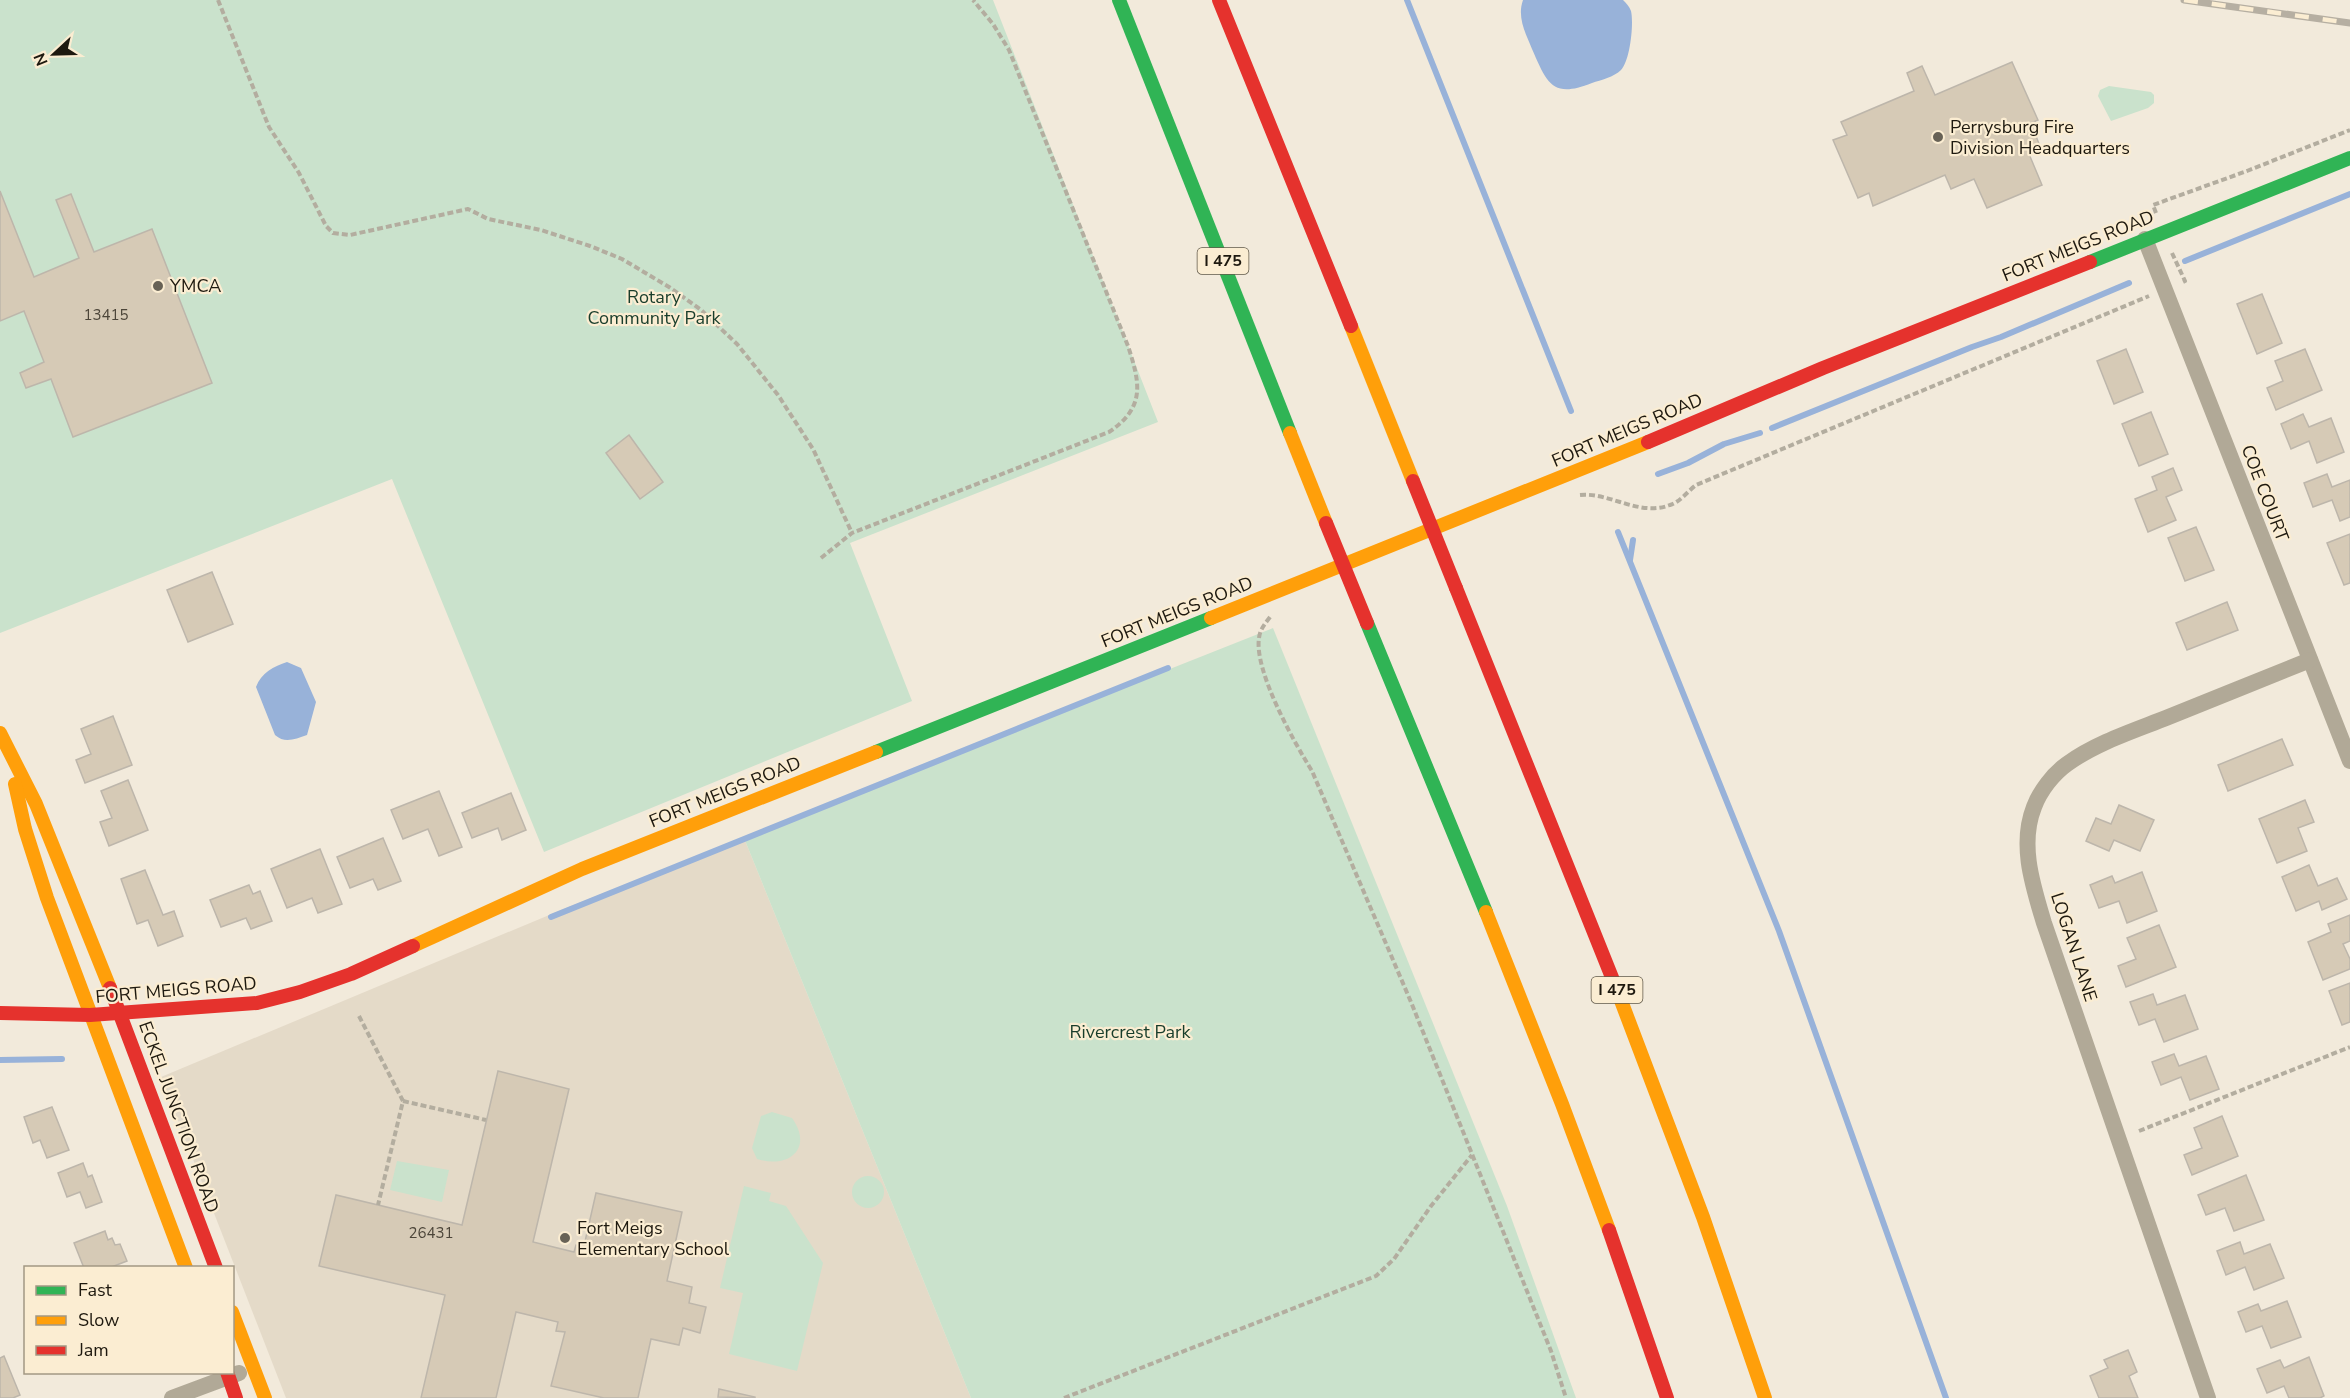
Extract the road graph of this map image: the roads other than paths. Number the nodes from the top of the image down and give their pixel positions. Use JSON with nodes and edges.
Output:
{"nodes":[{"id":1,"x":1119,"y":0,"type":"edge"},
{"id":2,"x":1219,"y":0,"type":"edge"},
{"id":3,"x":2350,"y":158,"type":"edge"},
{"id":4,"x":2145,"y":239,"type":"junction"},
{"id":5,"x":2310,"y":660,"type":"junction"},
{"id":6,"x":0,"y":733,"type":"edge"},
{"id":7,"x":6,"y":748,"type":"junction"},
{"id":8,"x":2350,"y":761,"type":"edge"},
{"id":9,"x":0,"y":1013,"type":"edge"},
{"id":10,"x":121,"y":1014,"type":"junction"},
{"id":11,"x":90,"y":1015,"type":"junction"},
{"id":12,"x":185,"y":1266,"type":"edge"},
{"id":13,"x":215,"y":1266,"type":"edge"},
{"id":14,"x":234,"y":1317,"type":"edge"},
{"id":15,"x":253,"y":1367,"type":"junction"},
{"id":16,"x":234,"y":1373,"type":"edge"},
{"id":17,"x":227,"y":1375,"type":"edge"},
{"id":18,"x":172,"y":1398,"type":"edge"},
{"id":19,"x":236,"y":1398,"type":"edge"},
{"id":20,"x":265,"y":1398,"type":"edge"},
{"id":21,"x":1667,"y":1398,"type":"edge"},
{"id":22,"x":1765,"y":1398,"type":"edge"},
{"id":23,"x":2208,"y":1398,"type":"edge"}],
"edges":[{"from":1,"to":21,"type":"main road","number":"I 475","bridge":true},
{"from":2,"to":22,"type":"main road","number":"I 475","bridge":true},
{"from":3,"to":4,"type":"main road","name":"FORT MEIGS ROAD"},
{"from":4,"to":5,"type":"street","name":"COE COURT"},
{"from":4,"to":10,"type":"main road","name":"FORT MEIGS ROAD"},
{"from":5,"to":8,"type":"street","name":"COE COURT"},
{"from":5,"to":23,"type":"street","name":"LOGAN LANE"},
{"from":6,"to":7,"type":"main road","name":"ECKEL JUNCTION ROAD"},
{"from":7,"to":10,"type":"main road","name":"ECKEL JUNCTION ROAD"},
{"from":7,"to":11,"type":"main road","name":"ECKEL JUNCTION ROAD"},
{"from":9,"to":11,"type":"main road","name":"FORT MEIGS ROAD"},
{"from":10,"to":11,"type":"main road","name":"FORT MEIGS ROAD"},
{"from":10,"to":13,"type":"main road","name":"ECKEL JUNCTION ROAD"},
{"from":11,"to":12,"type":"main road","name":"ECKEL JUNCTION ROAD"},
{"from":14,"to":15,"type":"main road"},
{"from":15,"to":16,"type":"street"},
{"from":15,"to":20,"type":"main road"},
{"from":17,"to":18,"type":"street"},
{"from":17,"to":19,"type":"main road"}]}
